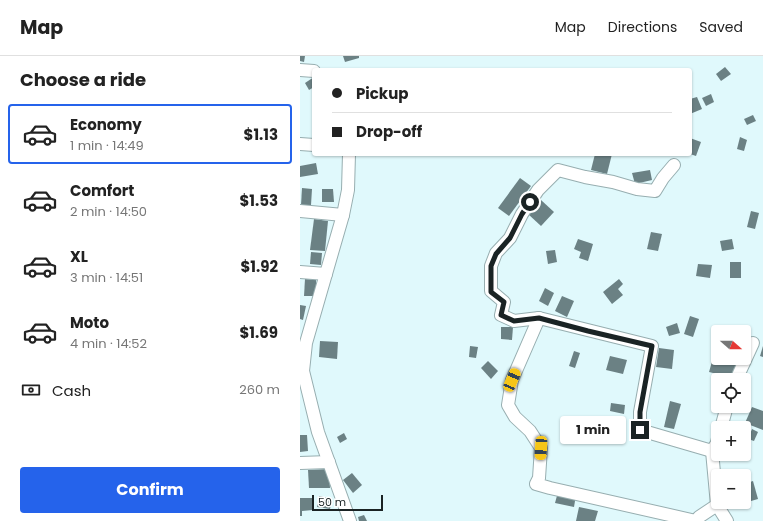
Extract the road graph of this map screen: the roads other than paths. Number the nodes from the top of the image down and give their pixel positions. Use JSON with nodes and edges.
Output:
{"nodes":[{"id":1,"x":300,"y":70,"type":"edge"},
{"id":2,"x":312,"y":71,"type":"edge"},
{"id":3,"x":300,"y":144,"type":"edge"},
{"id":4,"x":312,"y":145,"type":"edge"},
{"id":5,"x":350,"y":156,"type":"edge"},
{"id":6,"x":674,"y":165,"type":"dead end"},
{"id":7,"x":300,"y":211,"type":"edge"},
{"id":8,"x":343,"y":215,"type":"junction"},
{"id":9,"x":300,"y":272,"type":"edge"},
{"id":10,"x":326,"y":274,"type":"junction"},
{"id":11,"x":539,"y":318,"type":"junction"},
{"id":12,"x":303,"y":343,"type":"edge"},
{"id":13,"x":753,"y":343,"type":"dead end"},
{"id":14,"x":739,"y":373,"type":"edge"},
{"id":15,"x":711,"y":451,"type":"edge"},
{"id":16,"x":329,"y":462,"type":"junction"},
{"id":17,"x":300,"y":463,"type":"edge"},
{"id":18,"x":711,"y":509,"type":"edge"},
{"id":19,"x":720,"y":509,"type":"edge"},
{"id":20,"x":350,"y":521,"type":"edge"},
{"id":21,"x":696,"y":521,"type":"edge"},
{"id":22,"x":727,"y":521,"type":"edge"}],
"edges":[{"from":1,"to":2,"type":"street"},
{"from":3,"to":4,"type":"street"},
{"from":5,"to":8,"type":"street"},
{"from":6,"to":11,"type":"street"},
{"from":7,"to":8,"type":"street"},
{"from":8,"to":10,"type":"street"},
{"from":9,"to":10,"type":"street"},
{"from":10,"to":12,"type":"street"},
{"from":11,"to":15,"type":"street"},
{"from":11,"to":21,"type":"street"},
{"from":12,"to":16,"type":"street"},
{"from":13,"to":14,"type":"street"},
{"from":16,"to":17,"type":"street"},
{"from":16,"to":20,"type":"street"},
{"from":18,"to":21,"type":"street"},
{"from":19,"to":22,"type":"street"}]}
